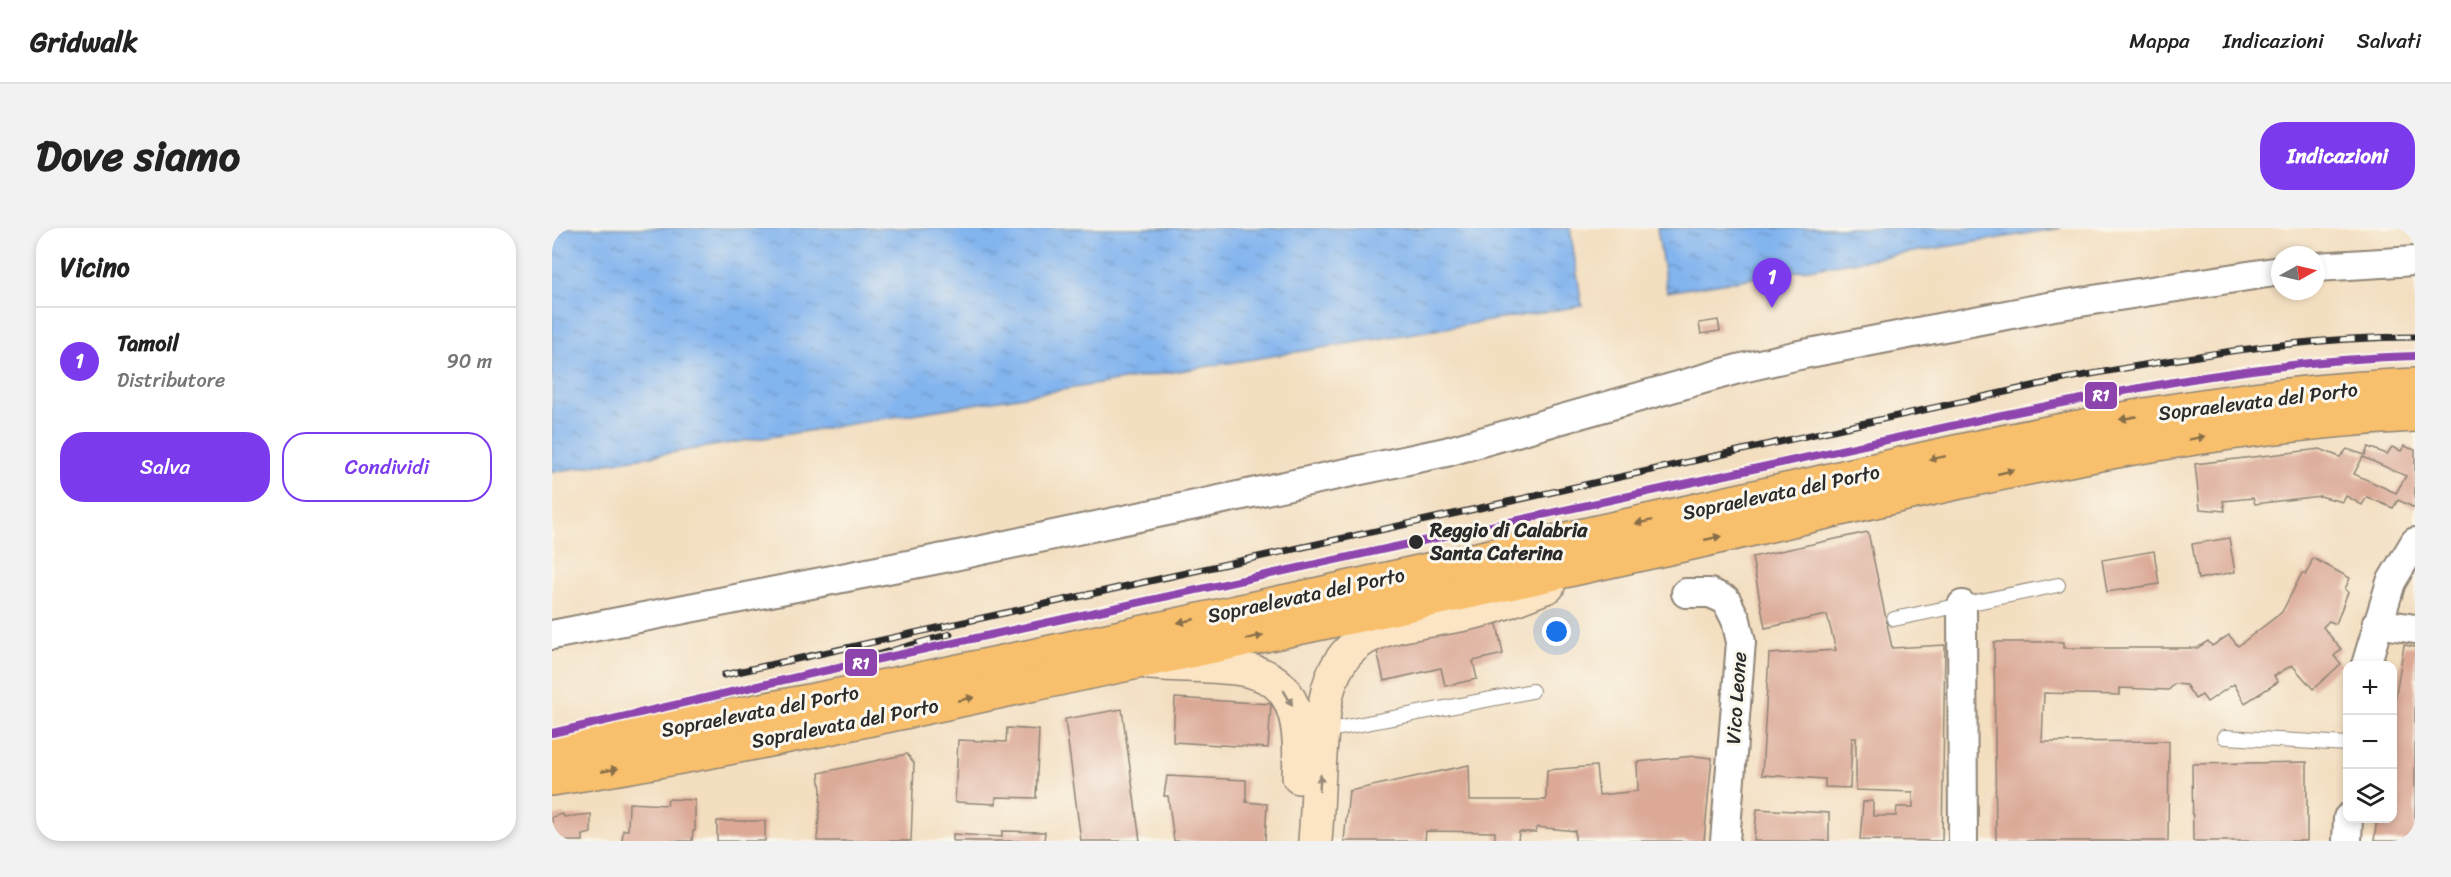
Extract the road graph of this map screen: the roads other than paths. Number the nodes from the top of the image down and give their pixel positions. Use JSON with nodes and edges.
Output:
{"nodes":[{"id":1,"x":2415,"y":261,"type":"edge"},
{"id":2,"x":2325,"y":266,"type":"edge"},
{"id":3,"x":2271,"y":272,"type":"edge"},
{"id":4,"x":2415,"y":385,"type":"edge"},
{"id":5,"x":2415,"y":415,"type":"edge"},
{"id":6,"x":2415,"y":542,"type":"edge"},
{"id":7,"x":1638,"y":555,"type":"junction"},
{"id":8,"x":2058,"y":585,"type":"dead end"},
{"id":9,"x":1686,"y":593,"type":"dead end"},
{"id":10,"x":1962,"y":605,"type":"junction"},
{"id":11,"x":1894,"y":619,"type":"dead end"},
{"id":12,"x":2378,"y":623,"type":"junction"},
{"id":13,"x":2415,"y":629,"type":"edge"},
{"id":14,"x":552,"y":635,"type":"edge"},
{"id":15,"x":2367,"y":661,"type":"edge"},
{"id":16,"x":1137,"y":662,"type":"junction"},
{"id":17,"x":1532,"y":691,"type":"dead end"},
{"id":18,"x":1312,"y":733,"type":"junction"},
{"id":19,"x":2225,"y":737,"type":"dead end"},
{"id":20,"x":2343,"y":744,"type":"edge"},
{"id":21,"x":552,"y":748,"type":"edge"},
{"id":22,"x":552,"y":779,"type":"edge"},
{"id":23,"x":2348,"y":823,"type":"edge"},
{"id":24,"x":1294,"y":841,"type":"edge"},
{"id":25,"x":1315,"y":841,"type":"edge"},
{"id":26,"x":1725,"y":841,"type":"edge"},
{"id":27,"x":1963,"y":841,"type":"edge"},
{"id":28,"x":2347,"y":841,"type":"edge"}],
"edges":[{"from":1,"to":2,"type":"street"},
{"from":3,"to":14,"type":"street"},
{"from":4,"to":21,"type":"main road","name":"Sopraelevata del Porto","one_way":true},
{"from":7,"to":5,"type":"main road","name":"Sopraelevata del Porto","one_way":true},
{"from":6,"to":12,"type":"street"},
{"from":16,"to":7,"type":"main road","name":"Sopraelevata del Porto","one_way":true},
{"from":7,"to":18,"type":"street"},
{"from":8,"to":10,"type":"lane"},
{"from":9,"to":26,"type":"street","name":"Vico Leone"},
{"from":10,"to":11,"type":"lane"},
{"from":10,"to":27,"type":"street"},
{"from":12,"to":13,"type":"street"},
{"from":12,"to":15,"type":"street"},
{"from":16,"to":18,"type":"street","one_way":true},
{"from":22,"to":16,"type":"main road","name":"Sopralevata del Porto","one_way":true},
{"from":17,"to":18,"type":"lane"},
{"from":18,"to":24,"type":"street"},
{"from":25,"to":18,"type":"street","one_way":true},
{"from":19,"to":20,"type":"lane"},
{"from":23,"to":28,"type":"street"}]}
